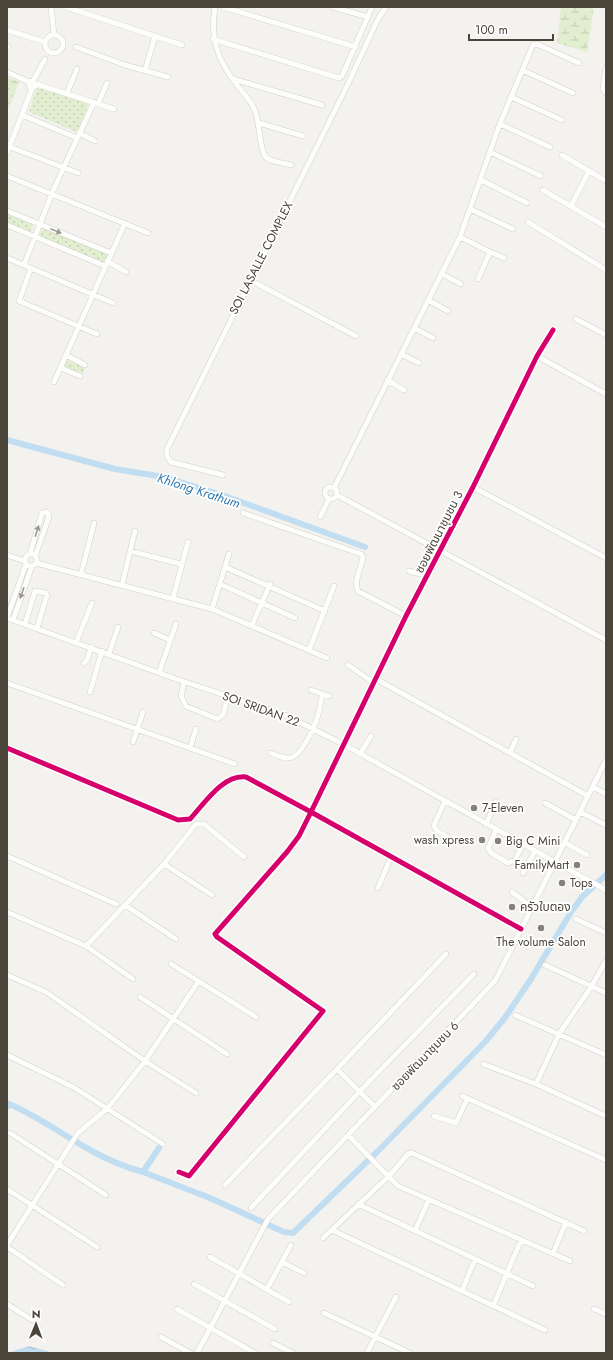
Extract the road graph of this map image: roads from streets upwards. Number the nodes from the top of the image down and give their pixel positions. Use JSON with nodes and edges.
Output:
{"nodes":[{"id":1,"x":50,"y":7,"type":"edge"},
{"id":2,"x":66,"y":7,"type":"edge"},
{"id":3,"x":215,"y":7,"type":"edge"},
{"id":4,"x":223,"y":7,"type":"edge"},
{"id":5,"x":333,"y":7,"type":"edge"},
{"id":6,"x":372,"y":7,"type":"edge"},
{"id":7,"x":386,"y":7,"type":"edge"},
{"id":8,"x":368,"y":17,"type":"junction"},
{"id":9,"x":7,"y":30,"type":"edge"},
{"id":10,"x":54,"y":35,"type":"junction"},
{"id":11,"x":155,"y":36,"type":"junction"},
{"id":12,"x":213,"y":39,"type":"junction"},
{"id":13,"x":45,"y":42,"type":"junction"},
{"id":14,"x":182,"y":45,"type":"dead end"},
{"id":15,"x":76,"y":47,"type":"dead end"},
{"id":16,"x":356,"y":47,"type":"junction"},
{"id":17,"x":45,"y":59,"type":"dead end"},
{"id":18,"x":579,"y":63,"type":"dead end"},
{"id":19,"x":606,"y":68,"type":"edge"},
{"id":20,"x":77,"y":69,"type":"dead end"},
{"id":21,"x":522,"y":70,"type":"junction"},
{"id":22,"x":145,"y":71,"type":"junction"},
{"id":23,"x":7,"y":72,"type":"edge"},
{"id":24,"x":168,"y":77,"type":"dead end"},
{"id":25,"x":233,"y":79,"type":"junction"},
{"id":26,"x":33,"y":82,"type":"junction"},
{"id":27,"x":107,"y":83,"type":"dead end"},
{"id":28,"x":67,"y":93,"type":"junction"},
{"id":29,"x":573,"y":93,"type":"dead end"},
{"id":30,"x":606,"y":93,"type":"edge"},
{"id":31,"x":511,"y":97,"type":"junction"},
{"id":32,"x":96,"y":103,"type":"junction"},
{"id":33,"x":322,"y":104,"type":"dead end"},
{"id":34,"x":114,"y":109,"type":"dead end"},
{"id":35,"x":22,"y":115,"type":"junction"},
{"id":36,"x":562,"y":120,"type":"dead end"},
{"id":37,"x":259,"y":123,"type":"junction"},
{"id":38,"x":500,"y":124,"type":"junction"},
{"id":39,"x":78,"y":135,"type":"junction"},
{"id":40,"x":303,"y":136,"type":"dead end"},
{"id":41,"x":95,"y":142,"type":"dead end"},
{"id":42,"x":10,"y":147,"type":"junction"},
{"id":43,"x":550,"y":148,"type":"dead end"},
{"id":44,"x":490,"y":152,"type":"junction"},
{"id":45,"x":7,"y":153,"type":"edge"},
{"id":46,"x":562,"y":155,"type":"dead end"},
{"id":47,"x":291,"y":165,"type":"dead end"},
{"id":48,"x":63,"y":168,"type":"junction"},
{"id":49,"x":589,"y":171,"type":"junction"},
{"id":50,"x":78,"y":173,"type":"dead end"},
{"id":51,"x":7,"y":176,"type":"edge"},
{"id":52,"x":541,"y":176,"type":"dead end"},
{"id":53,"x":480,"y":180,"type":"junction"},
{"id":54,"x":606,"y":181,"type":"edge"},
{"id":55,"x":543,"y":190,"type":"dead end"},
{"id":56,"x":52,"y":193,"type":"junction"},
{"id":57,"x":527,"y":202,"type":"dead end"},
{"id":58,"x":572,"y":206,"type":"junction"},
{"id":59,"x":470,"y":209,"type":"junction"},
{"id":60,"x":7,"y":211,"type":"edge"},
{"id":61,"x":528,"y":222,"type":"dead end"},
{"id":62,"x":125,"y":223,"type":"junction"},
{"id":63,"x":7,"y":224,"type":"edge"},
{"id":64,"x":41,"y":225,"type":"junction"},
{"id":65,"x":606,"y":227,"type":"edge"},
{"id":66,"x":513,"y":229,"type":"dead end"},
{"id":67,"x":148,"y":233,"type":"dead end"},
{"id":68,"x":36,"y":237,"type":"junction"},
{"id":69,"x":460,"y":237,"type":"junction"},
{"id":70,"x":490,"y":252,"type":"junction"},
{"id":71,"x":111,"y":253,"type":"junction"},
{"id":72,"x":7,"y":258,"type":"edge"},
{"id":73,"x":504,"y":258,"type":"dead end"},
{"id":74,"x":106,"y":264,"type":"junction"},
{"id":75,"x":24,"y":265,"type":"junction"},
{"id":76,"x":31,"y":268,"type":"junction"},
{"id":77,"x":606,"y":270,"type":"edge"},
{"id":78,"x":126,"y":272,"type":"dead end"},
{"id":79,"x":442,"y":274,"type":"junction"},
{"id":80,"x":250,"y":280,"type":"junction"},
{"id":81,"x":478,"y":280,"type":"dead end"},
{"id":82,"x":461,"y":284,"type":"dead end"},
{"id":83,"x":92,"y":294,"type":"junction"},
{"id":84,"x":428,"y":300,"type":"junction"},
{"id":85,"x":112,"y":303,"type":"dead end"},
{"id":86,"x":448,"y":311,"type":"dead end"},
{"id":87,"x":576,"y":319,"type":"dead end"},
{"id":88,"x":79,"y":326,"type":"junction"},
{"id":89,"x":414,"y":328,"type":"junction"},
{"id":90,"x":553,"y":330,"type":"dead end"},
{"id":91,"x":97,"y":334,"type":"dead end"},
{"id":92,"x":606,"y":335,"type":"edge"},
{"id":93,"x":356,"y":336,"type":"dead end"},
{"id":94,"x":433,"y":338,"type":"dead end"},
{"id":95,"x":401,"y":354,"type":"junction"},
{"id":96,"x":66,"y":355,"type":"junction"},
{"id":97,"x":537,"y":356,"type":"junction"},
{"id":98,"x":419,"y":363,"type":"dead end"},
{"id":99,"x":85,"y":365,"type":"dead end"},
{"id":100,"x":61,"y":368,"type":"junction"},
{"id":101,"x":80,"y":376,"type":"dead end"},
{"id":102,"x":387,"y":380,"type":"junction"},
{"id":103,"x":54,"y":382,"type":"dead end"},
{"id":104,"x":404,"y":390,"type":"dead end"},
{"id":105,"x":606,"y":394,"type":"edge"},
{"id":106,"x":224,"y":474,"type":"dead end"},
{"id":107,"x":473,"y":487,"type":"junction"},
{"id":108,"x":334,"y":488,"type":"junction"},
{"id":109,"x":337,"y":495,"type":"junction"},
{"id":110,"x":330,"y":499,"type":"junction"},
{"id":111,"x":243,"y":513,"type":"dead end"},
{"id":112,"x":320,"y":517,"type":"dead end"},
{"id":113,"x":94,"y":523,"type":"dead end"},
{"id":114,"x":135,"y":531,"type":"dead end"},
{"id":115,"x":188,"y":542,"type":"dead end"},
{"id":116,"x":440,"y":550,"type":"junction"},
{"id":117,"x":130,"y":551,"type":"junction"},
{"id":118,"x":229,"y":554,"type":"dead end"},
{"id":119,"x":7,"y":555,"type":"edge"},
{"id":120,"x":33,"y":555,"type":"junction"},
{"id":121,"x":606,"y":558,"type":"edge"},
{"id":122,"x":30,"y":563,"type":"junction"},
{"id":123,"x":181,"y":564,"type":"junction"},
{"id":124,"x":225,"y":567,"type":"junction"},
{"id":125,"x":409,"y":571,"type":"dead end"},
{"id":126,"x":81,"y":574,"type":"junction"},
{"id":127,"x":428,"y":576,"type":"junction"},
{"id":128,"x":220,"y":584,"type":"junction"},
{"id":129,"x":122,"y":585,"type":"junction"},
{"id":130,"x":270,"y":586,"type":"junction"},
{"id":131,"x":334,"y":586,"type":"dead end"},
{"id":132,"x":173,"y":598,"type":"junction"},
{"id":133,"x":92,"y":603,"type":"dead end"},
{"id":134,"x":262,"y":603,"type":"junction"},
{"id":135,"x":212,"y":609,"type":"junction"},
{"id":136,"x":325,"y":611,"type":"junction"},
{"id":137,"x":406,"y":616,"type":"junction"},
{"id":138,"x":7,"y":618,"type":"edge"},
{"id":139,"x":295,"y":618,"type":"dead end"},
{"id":140,"x":13,"y":620,"type":"junction"},
{"id":141,"x":25,"y":624,"type":"junction"},
{"id":142,"x":176,"y":624,"type":"dead end"},
{"id":143,"x":252,"y":625,"type":"junction"},
{"id":144,"x":118,"y":627,"type":"dead end"},
{"id":145,"x":37,"y":628,"type":"junction"},
{"id":146,"x":154,"y":633,"type":"dead end"},
{"id":147,"x":170,"y":640,"type":"junction"},
{"id":148,"x":606,"y":640,"type":"edge"},
{"id":149,"x":76,"y":642,"type":"junction"},
{"id":150,"x":91,"y":647,"type":"junction"},
{"id":151,"x":309,"y":650,"type":"junction"},
{"id":152,"x":102,"y":651,"type":"junction"},
{"id":153,"x":109,"y":654,"type":"junction"},
{"id":154,"x":327,"y":658,"type":"dead end"},
{"id":155,"x":84,"y":663,"type":"dead end"},
{"id":156,"x":348,"y":665,"type":"dead end"},
{"id":157,"x":159,"y":673,"type":"junction"},
{"id":158,"x":375,"y":681,"type":"junction"},
{"id":159,"x":184,"y":682,"type":"junction"},
{"id":160,"x":7,"y":683,"type":"edge"},
{"id":161,"x":311,"y":690,"type":"dead end"},
{"id":162,"x":90,"y":692,"type":"dead end"},
{"id":163,"x":323,"y":694,"type":"junction"},
{"id":164,"x":228,"y":696,"type":"junction"},
{"id":165,"x":329,"y":696,"type":"dead end"},
{"id":166,"x":143,"y":712,"type":"dead end"},
{"id":167,"x":196,"y":729,"type":"dead end"},
{"id":168,"x":312,"y":729,"type":"junction"},
{"id":169,"x":137,"y":730,"type":"junction"},
{"id":170,"x":371,"y":736,"type":"dead end"},
{"id":171,"x":516,"y":739,"type":"dead end"},
{"id":172,"x":133,"y":742,"type":"dead end"},
{"id":173,"x":343,"y":744,"type":"junction"},
{"id":174,"x":7,"y":748,"type":"edge"},
{"id":175,"x":190,"y":748,"type":"junction"},
{"id":176,"x":271,"y":753,"type":"dead end"},
{"id":177,"x":510,"y":753,"type":"junction"},
{"id":178,"x":360,"y":754,"type":"junction"},
{"id":179,"x":606,"y":760,"type":"edge"},
{"id":180,"x":235,"y":764,"type":"dead end"},
{"id":181,"x":592,"y":787,"type":"junction"},
{"id":182,"x":606,"y":794,"type":"edge"},
{"id":183,"x":588,"y":796,"type":"junction"},
{"id":184,"x":445,"y":801,"type":"junction"},
{"id":185,"x":496,"y":802,"type":"dead end"},
{"id":186,"x":545,"y":803,"type":"dead end"},
{"id":187,"x":311,"y":812,"type":"junction"},
{"id":188,"x":580,"y":812,"type":"junction"},
{"id":189,"x":576,"y":820,"type":"junction"},
{"id":190,"x":486,"y":824,"type":"junction"},
{"id":191,"x":606,"y":825,"type":"edge"},
{"id":192,"x":496,"y":830,"type":"junction"},
{"id":193,"x":447,"y":836,"type":"dead end"},
{"id":194,"x":564,"y":842,"type":"junction"},
{"id":195,"x":523,"y":844,"type":"junction"},
{"id":196,"x":535,"y":851,"type":"junction"},
{"id":197,"x":587,"y":855,"type":"dead end"},
{"id":198,"x":7,"y":856,"type":"edge"},
{"id":199,"x":244,"y":857,"type":"dead end"},
{"id":200,"x":392,"y":857,"type":"junction"},
{"id":201,"x":554,"y":862,"type":"junction"},
{"id":202,"x":164,"y":864,"type":"junction"},
{"id":203,"x":523,"y":873,"type":"dead end"},
{"id":204,"x":378,"y":888,"type":"dead end"},
{"id":205,"x":604,"y":889,"type":"edge"},
{"id":206,"x":512,"y":892,"type":"dead end"},
{"id":207,"x":212,"y":896,"type":"dead end"},
{"id":208,"x":116,"y":904,"type":"dead end"},
{"id":209,"x":125,"y":905,"type":"junction"},
{"id":210,"x":532,"y":907,"type":"junction"},
{"id":211,"x":7,"y":912,"type":"edge"},
{"id":212,"x":576,"y":919,"type":"dead end"},
{"id":213,"x":521,"y":929,"type":"junction"},
{"id":214,"x":606,"y":933,"type":"edge"},
{"id":215,"x":176,"y":939,"type":"dead end"},
{"id":216,"x":86,"y":946,"type":"junction"},
{"id":217,"x":446,"y":954,"type":"dead end"},
{"id":218,"x":606,"y":961,"type":"edge"},
{"id":219,"x":171,"y":964,"type":"dead end"},
{"id":220,"x":545,"y":965,"type":"dead end"},
{"id":221,"x":474,"y":974,"type":"dead end"},
{"id":222,"x":7,"y":975,"type":"edge"},
{"id":223,"x":134,"y":979,"type":"dead end"},
{"id":224,"x":198,"y":982,"type":"junction"},
{"id":225,"x":591,"y":987,"type":"junction"},
{"id":226,"x":606,"y":993,"type":"edge"},
{"id":227,"x":140,"y":997,"type":"dead end"},
{"id":228,"x":515,"y":1015,"type":"dead end"},
{"id":229,"x":256,"y":1018,"type":"dead end"},
{"id":230,"x":172,"y":1019,"type":"junction"},
{"id":231,"x":559,"y":1034,"type":"junction"},
{"id":232,"x":227,"y":1054,"type":"dead end"},
{"id":233,"x":606,"y":1054,"type":"edge"},
{"id":234,"x":7,"y":1055,"type":"edge"},
{"id":235,"x":145,"y":1061,"type":"junction"},
{"id":236,"x":483,"y":1064,"type":"dead end"},
{"id":237,"x":337,"y":1069,"type":"junction"},
{"id":238,"x":536,"y":1084,"type":"junction"},
{"id":239,"x":360,"y":1091,"type":"junction"},
{"id":240,"x":196,"y":1093,"type":"dead end"},
{"id":241,"x":375,"y":1107,"type":"junction"},
{"id":242,"x":108,"y":1108,"type":"junction"},
{"id":243,"x":434,"y":1116,"type":"dead end"},
{"id":244,"x":606,"y":1116,"type":"edge"},
{"id":245,"x":10,"y":1133,"type":"dead end"},
{"id":246,"x":348,"y":1135,"type":"junction"},
{"id":247,"x":164,"y":1144,"type":"dead end"},
{"id":248,"x":606,"y":1160,"type":"edge"},
{"id":249,"x":58,"y":1165,"type":"junction"},
{"id":250,"x":179,"y":1172,"type":"dead end"},
{"id":251,"x":389,"y":1176,"type":"junction"},
{"id":252,"x":225,"y":1185,"type":"dead end"},
{"id":253,"x":7,"y":1189,"type":"edge"},
{"id":254,"x":106,"y":1195,"type":"dead end"},
{"id":255,"x":429,"y":1199,"type":"junction"},
{"id":256,"x":358,"y":1204,"type":"junction"},
{"id":257,"x":32,"y":1205,"type":"junction"},
{"id":258,"x":251,"y":1208,"type":"dead end"},
{"id":259,"x":566,"y":1222,"type":"junction"},
{"id":260,"x":332,"y":1230,"type":"junction"},
{"id":261,"x":415,"y":1231,"type":"junction"},
{"id":262,"x":584,"y":1231,"type":"dead end"},
{"id":263,"x":322,"y":1238,"type":"dead end"},
{"id":264,"x":521,"y":1240,"type":"junction"},
{"id":265,"x":291,"y":1244,"type":"dead end"},
{"id":266,"x":7,"y":1246,"type":"edge"},
{"id":267,"x":96,"y":1247,"type":"dead end"},
{"id":268,"x":553,"y":1254,"type":"junction"},
{"id":269,"x":210,"y":1257,"type":"dead end"},
{"id":270,"x":475,"y":1259,"type":"junction"},
{"id":271,"x":570,"y":1261,"type":"dead end"},
{"id":272,"x":282,"y":1262,"type":"junction"},
{"id":273,"x":304,"y":1273,"type":"dead end"},
{"id":274,"x":240,"y":1274,"type":"junction"},
{"id":275,"x":506,"y":1274,"type":"junction"},
{"id":276,"x":194,"y":1284,"type":"dead end"},
{"id":277,"x":63,"y":1285,"type":"dead end"},
{"id":278,"x":532,"y":1286,"type":"dead end"},
{"id":279,"x":267,"y":1289,"type":"junction"},
{"id":280,"x":462,"y":1291,"type":"junction"},
{"id":281,"x":396,"y":1297,"type":"dead end"},
{"id":282,"x":225,"y":1300,"type":"junction"},
{"id":283,"x":289,"y":1302,"type":"dead end"},
{"id":284,"x":7,"y":1304,"type":"edge"},
{"id":285,"x":492,"y":1306,"type":"junction"},
{"id":286,"x":177,"y":1309,"type":"dead end"},
{"id":287,"x":594,"y":1309,"type":"dead end"},
{"id":288,"x":324,"y":1313,"type":"dead end"},
{"id":289,"x":606,"y":1314,"type":"edge"},
{"id":290,"x":32,"y":1320,"type":"dead end"},
{"id":291,"x":211,"y":1328,"type":"junction"},
{"id":292,"x":275,"y":1329,"type":"dead end"},
{"id":293,"x":545,"y":1330,"type":"dead end"},
{"id":294,"x":375,"y":1336,"type":"junction"},
{"id":295,"x":161,"y":1337,"type":"dead end"},
{"id":296,"x":273,"y":1343,"type":"dead end"},
{"id":297,"x":190,"y":1353,"type":"edge"},
{"id":298,"x":197,"y":1353,"type":"edge"},
{"id":299,"x":255,"y":1353,"type":"edge"},
{"id":300,"x":293,"y":1353,"type":"edge"},
{"id":301,"x":367,"y":1353,"type":"edge"},
{"id":302,"x":410,"y":1353,"type":"edge"}],
"edges":[{"from":1,"to":10,"type":"street"},
{"from":2,"to":11,"type":"street"},
{"from":3,"to":12,"type":"street"},
{"from":4,"to":16,"type":"street"},
{"from":5,"to":8,"type":"street"},
{"from":6,"to":8,"type":"street"},
{"from":7,"to":80,"type":"street","name":"SOI LASALLE COMPLEX"},
{"from":8,"to":16,"type":"street"},
{"from":9,"to":13,"type":"street"},
{"from":10,"to":13,"type":"street"},
{"from":10,"to":13,"type":"street"},
{"from":11,"to":14,"type":"street"},
{"from":11,"to":22,"type":"street"},
{"from":12,"to":16,"type":"street"},
{"from":12,"to":25,"type":"street"},
{"from":15,"to":22,"type":"street"},
{"from":17,"to":26,"type":"street"},
{"from":18,"to":21,"type":"street"},
{"from":19,"to":30,"type":"street"},
{"from":20,"to":28,"type":"street"},
{"from":21,"to":29,"type":"street"},
{"from":21,"to":31,"type":"street"},
{"from":22,"to":24,"type":"street"},
{"from":23,"to":26,"type":"street"},
{"from":25,"to":33,"type":"street"},
{"from":25,"to":37,"type":"street"},
{"from":26,"to":28,"type":"street"},
{"from":26,"to":35,"type":"street"},
{"from":27,"to":32,"type":"street"},
{"from":28,"to":32,"type":"street"},
{"from":31,"to":36,"type":"street"},
{"from":31,"to":38,"type":"street"},
{"from":32,"to":34,"type":"street"},
{"from":32,"to":39,"type":"street"},
{"from":35,"to":39,"type":"street"},
{"from":35,"to":42,"type":"street"},
{"from":37,"to":40,"type":"street"},
{"from":37,"to":47,"type":"street"},
{"from":38,"to":43,"type":"street"},
{"from":38,"to":44,"type":"street"},
{"from":39,"to":41,"type":"street"},
{"from":39,"to":48,"type":"street"},
{"from":42,"to":45,"type":"street"},
{"from":42,"to":48,"type":"street"},
{"from":44,"to":52,"type":"street"},
{"from":44,"to":53,"type":"street"},
{"from":46,"to":49,"type":"street"},
{"from":48,"to":50,"type":"street"},
{"from":48,"to":56,"type":"street"},
{"from":49,"to":54,"type":"street"},
{"from":49,"to":58,"type":"street"},
{"from":51,"to":56,"type":"street"},
{"from":53,"to":57,"type":"street"},
{"from":53,"to":59,"type":"street"},
{"from":55,"to":58,"type":"street"},
{"from":56,"to":62,"type":"street"},
{"from":56,"to":64,"type":"street"},
{"from":58,"to":65,"type":"street"},
{"from":59,"to":66,"type":"street"},
{"from":59,"to":69,"type":"street"},
{"from":60,"to":64,"type":"street"},
{"from":61,"to":77,"type":"street"},
{"from":62,"to":67,"type":"street"},
{"from":62,"to":71,"type":"street"},
{"from":63,"to":68,"type":"street"},
{"from":64,"to":68,"type":"street"},
{"from":64,"to":71,"type":"street","one_way":true},
{"from":68,"to":74,"type":"street"},
{"from":68,"to":75,"type":"street"},
{"from":69,"to":70,"type":"street"},
{"from":69,"to":79,"type":"street"},
{"from":70,"to":73,"type":"street"},
{"from":70,"to":81,"type":"street"},
{"from":71,"to":74,"type":"street"},
{"from":72,"to":75,"type":"street"},
{"from":74,"to":78,"type":"street"},
{"from":74,"to":83,"type":"street"},
{"from":75,"to":76,"type":"street"},
{"from":76,"to":83,"type":"street"},
{"from":76,"to":88,"type":"street"},
{"from":79,"to":82,"type":"street"},
{"from":79,"to":84,"type":"street"},
{"from":80,"to":93,"type":"street"},
{"from":80,"to":106,"type":"street","name":"SOI LASALLE COMPLEX"},
{"from":83,"to":85,"type":"street"},
{"from":83,"to":88,"type":"street"},
{"from":84,"to":86,"type":"street"},
{"from":84,"to":89,"type":"street"},
{"from":87,"to":92,"type":"street"},
{"from":88,"to":91,"type":"street"},
{"from":88,"to":96,"type":"street"},
{"from":89,"to":94,"type":"street"},
{"from":89,"to":95,"type":"street"},
{"from":90,"to":97,"type":"street","name":"ซอยพัฒนาชุมชน 3"},
{"from":95,"to":98,"type":"street"},
{"from":95,"to":102,"type":"street"},
{"from":96,"to":99,"type":"street"},
{"from":96,"to":100,"type":"street"},
{"from":97,"to":105,"type":"street"},
{"from":97,"to":107,"type":"street","name":"ซอยพัฒนาชุมชน 3"},
{"from":100,"to":101,"type":"street"},
{"from":100,"to":103,"type":"street"},
{"from":102,"to":104,"type":"street"},
{"from":102,"to":108,"type":"street"},
{"from":107,"to":116,"type":"street","name":"ซอยพัฒนาชุมชน 3"},
{"from":107,"to":121,"type":"street"},
{"from":108,"to":109,"type":"street"},
{"from":108,"to":110,"type":"street"},
{"from":109,"to":110,"type":"street"},
{"from":109,"to":116,"type":"street"},
{"from":110,"to":112,"type":"street"},
{"from":111,"to":137,"type":"street"},
{"from":113,"to":126,"type":"street"},
{"from":114,"to":117,"type":"street"},
{"from":115,"to":123,"type":"street"},
{"from":116,"to":127,"type":"street","name":"ซอยพัฒนาชุมชน 3"},
{"from":116,"to":148,"type":"street"},
{"from":117,"to":123,"type":"street"},
{"from":117,"to":129,"type":"street"},
{"from":118,"to":124,"type":"street"},
{"from":119,"to":122,"type":"street"},
{"from":120,"to":120,"type":"street","one_way":true},
{"from":120,"to":122,"type":"street"},
{"from":120,"to":122,"type":"street"},
{"from":122,"to":126,"type":"street"},
{"from":122,"to":138,"type":"street"},
{"from":122,"to":140,"type":"street","one_way":true},
{"from":123,"to":132,"type":"street"},
{"from":124,"to":128,"type":"street"},
{"from":124,"to":130,"type":"street"},
{"from":125,"to":127,"type":"street"},
{"from":126,"to":129,"type":"street"},
{"from":127,"to":137,"type":"street","name":"ซอยพัฒนาชุมชน 3"},
{"from":128,"to":134,"type":"street"},
{"from":128,"to":135,"type":"street"},
{"from":129,"to":132,"type":"street"},
{"from":130,"to":134,"type":"street"},
{"from":130,"to":136,"type":"street"},
{"from":131,"to":136,"type":"street"},
{"from":132,"to":135,"type":"street"},
{"from":133,"to":149,"type":"street"},
{"from":134,"to":139,"type":"street"},
{"from":134,"to":143,"type":"street"},
{"from":135,"to":143,"type":"street"},
{"from":136,"to":151,"type":"street"},
{"from":137,"to":158,"type":"street","name":"ซอยพัฒนาชุมชน 3"},
{"from":138,"to":140,"type":"street","name":"SOI SRIDAN 22"},
{"from":140,"to":141,"type":"street","name":"SOI SRIDAN 22"},
{"from":141,"to":145,"type":"street","name":"SOI SRIDAN 22"},
{"from":141,"to":145,"type":"street"},
{"from":142,"to":147,"type":"street"},
{"from":143,"to":151,"type":"street"},
{"from":144,"to":153,"type":"street"},
{"from":145,"to":149,"type":"street","name":"SOI SRIDAN 22"},
{"from":146,"to":147,"type":"street"},
{"from":147,"to":157,"type":"street"},
{"from":149,"to":150,"type":"street","name":"SOI SRIDAN 22"},
{"from":150,"to":152,"type":"street","name":"SOI SRIDAN 22"},
{"from":150,"to":155,"type":"street"},
{"from":151,"to":154,"type":"street"},
{"from":152,"to":153,"type":"street","name":"SOI SRIDAN 22"},
{"from":152,"to":162,"type":"street"},
{"from":153,"to":157,"type":"street","name":"SOI SRIDAN 22"},
{"from":156,"to":158,"type":"street"},
{"from":157,"to":159,"type":"street","name":"SOI SRIDAN 22"},
{"from":158,"to":173,"type":"street","name":"ซอยพัฒนาชุมชน 3"},
{"from":158,"to":177,"type":"street"},
{"from":159,"to":164,"type":"street","name":"SOI SRIDAN 22"},
{"from":159,"to":164,"type":"street"},
{"from":160,"to":169,"type":"street"},
{"from":161,"to":163,"type":"street"},
{"from":163,"to":165,"type":"street"},
{"from":163,"to":168,"type":"street"},
{"from":164,"to":168,"type":"street","name":"SOI SRIDAN 22"},
{"from":166,"to":169,"type":"street"},
{"from":167,"to":175,"type":"street"},
{"from":168,"to":173,"type":"street","name":"SOI SRIDAN 22"},
{"from":168,"to":176,"type":"street"},
{"from":169,"to":172,"type":"street"},
{"from":169,"to":175,"type":"street"},
{"from":170,"to":178,"type":"street"},
{"from":171,"to":177,"type":"street"},
{"from":173,"to":178,"type":"street","name":"SOI SRIDAN 22"},
{"from":173,"to":187,"type":"street","name":"ซอยพัฒนาชุมชน 3"},
{"from":174,"to":187,"type":"street"},
{"from":175,"to":180,"type":"street"},
{"from":177,"to":183,"type":"street"},
{"from":178,"to":184,"type":"street","name":"SOI SRIDAN 22"},
{"from":179,"to":181,"type":"street","name":"ซอยพัฒนาชุมชน 6"},
{"from":181,"to":182,"type":"street"},
{"from":181,"to":183,"type":"street","name":"ซอยพัฒนาชุมชน 6"},
{"from":183,"to":188,"type":"street","name":"ซอยพัฒนาชุมชน 6"},
{"from":184,"to":190,"type":"street","name":"SOI SRIDAN 22"},
{"from":184,"to":193,"type":"street"},
{"from":185,"to":190,"type":"street"},
{"from":186,"to":189,"type":"street"},
{"from":187,"to":200,"type":"street"},
{"from":187,"to":250,"type":"street","name":"ซอยพัฒนาชุมชน 3"},
{"from":188,"to":189,"type":"street","name":"ซอยพัฒนาชุมชน 6"},
{"from":188,"to":191,"type":"street"},
{"from":189,"to":194,"type":"street","name":"ซอยพัฒนาชุมชน 6"},
{"from":190,"to":192,"type":"street","name":"SOI SRIDAN 22"},
{"from":192,"to":195,"type":"street","name":"SOI SRIDAN 22"},
{"from":192,"to":195,"type":"street"},
{"from":194,"to":197,"type":"street"},
{"from":194,"to":201,"type":"street","name":"ซอยพัฒนาชุมชน 6"},
{"from":195,"to":196,"type":"street","name":"SOI SRIDAN 22"},
{"from":196,"to":201,"type":"street","name":"SOI SRIDAN 22"},
{"from":196,"to":203,"type":"street"},
{"from":198,"to":208,"type":"street"},
{"from":199,"to":202,"type":"street"},
{"from":200,"to":204,"type":"street"},
{"from":200,"to":213,"type":"street"},
{"from":201,"to":205,"type":"street","name":"SOI SRIDAN 22"},
{"from":201,"to":210,"type":"street","name":"ซอยพัฒนาชุมชน 6"},
{"from":202,"to":207,"type":"street"},
{"from":202,"to":209,"type":"street"},
{"from":206,"to":210,"type":"street"},
{"from":209,"to":215,"type":"street"},
{"from":209,"to":216,"type":"street"},
{"from":210,"to":213,"type":"street","name":"ซอยพัฒนาชุมชน 6"},
{"from":211,"to":216,"type":"street"},
{"from":212,"to":214,"type":"street"},
{"from":213,"to":241,"type":"street","name":"ซอยพัฒนาชุมชน 6"},
{"from":216,"to":223,"type":"street"},
{"from":217,"to":237,"type":"street"},
{"from":218,"to":225,"type":"street"},
{"from":219,"to":224,"type":"street"},
{"from":220,"to":225,"type":"street"},
{"from":221,"to":239,"type":"street"},
{"from":222,"to":235,"type":"street"},
{"from":224,"to":229,"type":"street"},
{"from":224,"to":230,"type":"street"},
{"from":225,"to":226,"type":"street"},
{"from":225,"to":231,"type":"street"},
{"from":227,"to":230,"type":"street"},
{"from":228,"to":231,"type":"street"},
{"from":230,"to":232,"type":"street"},
{"from":230,"to":235,"type":"street"},
{"from":231,"to":233,"type":"street"},
{"from":231,"to":238,"type":"street"},
{"from":234,"to":242,"type":"street"},
{"from":235,"to":240,"type":"street"},
{"from":235,"to":242,"type":"street"},
{"from":236,"to":238,"type":"street"},
{"from":237,"to":239,"type":"street"},
{"from":237,"to":252,"type":"street"},
{"from":238,"to":244,"type":"street"},
{"from":239,"to":241,"type":"street"},
{"from":239,"to":258,"type":"street"},
{"from":241,"to":246,"type":"street","name":"ซอยพัฒนาชุมชน 6"},
{"from":242,"to":247,"type":"street"},
{"from":242,"to":249,"type":"street"},
{"from":243,"to":248,"type":"street"},
{"from":245,"to":249,"type":"street"},
{"from":246,"to":251,"type":"street"},
{"from":246,"to":274,"type":"street","name":"ซอยพัฒนาชุมชน 6"},
{"from":249,"to":254,"type":"street"},
{"from":249,"to":257,"type":"street"},
{"from":251,"to":255,"type":"street"},
{"from":251,"to":256,"type":"street"},
{"from":251,"to":259,"type":"street"},
{"from":253,"to":257,"type":"street"},
{"from":255,"to":261,"type":"street"},
{"from":255,"to":264,"type":"street"},
{"from":256,"to":260,"type":"street"},
{"from":256,"to":261,"type":"street"},
{"from":257,"to":266,"type":"street"},
{"from":257,"to":267,"type":"street"},
{"from":259,"to":262,"type":"street"},
{"from":259,"to":268,"type":"street"},
{"from":260,"to":263,"type":"street"},
{"from":260,"to":280,"type":"street"},
{"from":261,"to":270,"type":"street"},
{"from":264,"to":268,"type":"street"},
{"from":264,"to":275,"type":"street"},
{"from":265,"to":272,"type":"street"},
{"from":266,"to":277,"type":"street"},
{"from":268,"to":271,"type":"street"},
{"from":269,"to":274,"type":"street"},
{"from":270,"to":275,"type":"street"},
{"from":270,"to":280,"type":"street"},
{"from":272,"to":273,"type":"street"},
{"from":272,"to":279,"type":"street"},
{"from":274,"to":279,"type":"street"},
{"from":274,"to":282,"type":"street","name":"ซอยพัฒนาชุมชน 6"},
{"from":275,"to":278,"type":"street"},
{"from":275,"to":285,"type":"street"},
{"from":276,"to":282,"type":"street"},
{"from":279,"to":283,"type":"street"},
{"from":280,"to":285,"type":"street"},
{"from":281,"to":294,"type":"street"},
{"from":282,"to":291,"type":"street","name":"ซอยพัฒนาชุมชน 6"},
{"from":282,"to":292,"type":"street"},
{"from":284,"to":290,"type":"street"},
{"from":285,"to":293,"type":"street"},
{"from":286,"to":291,"type":"street"},
{"from":287,"to":289,"type":"street"},
{"from":288,"to":294,"type":"street"},
{"from":291,"to":298,"type":"street","name":"ซอยพัฒนาชุมชน 6"},
{"from":291,"to":299,"type":"street"},
{"from":294,"to":301,"type":"street"},
{"from":294,"to":302,"type":"street"},
{"from":295,"to":297,"type":"street"},
{"from":296,"to":300,"type":"street"}]}
